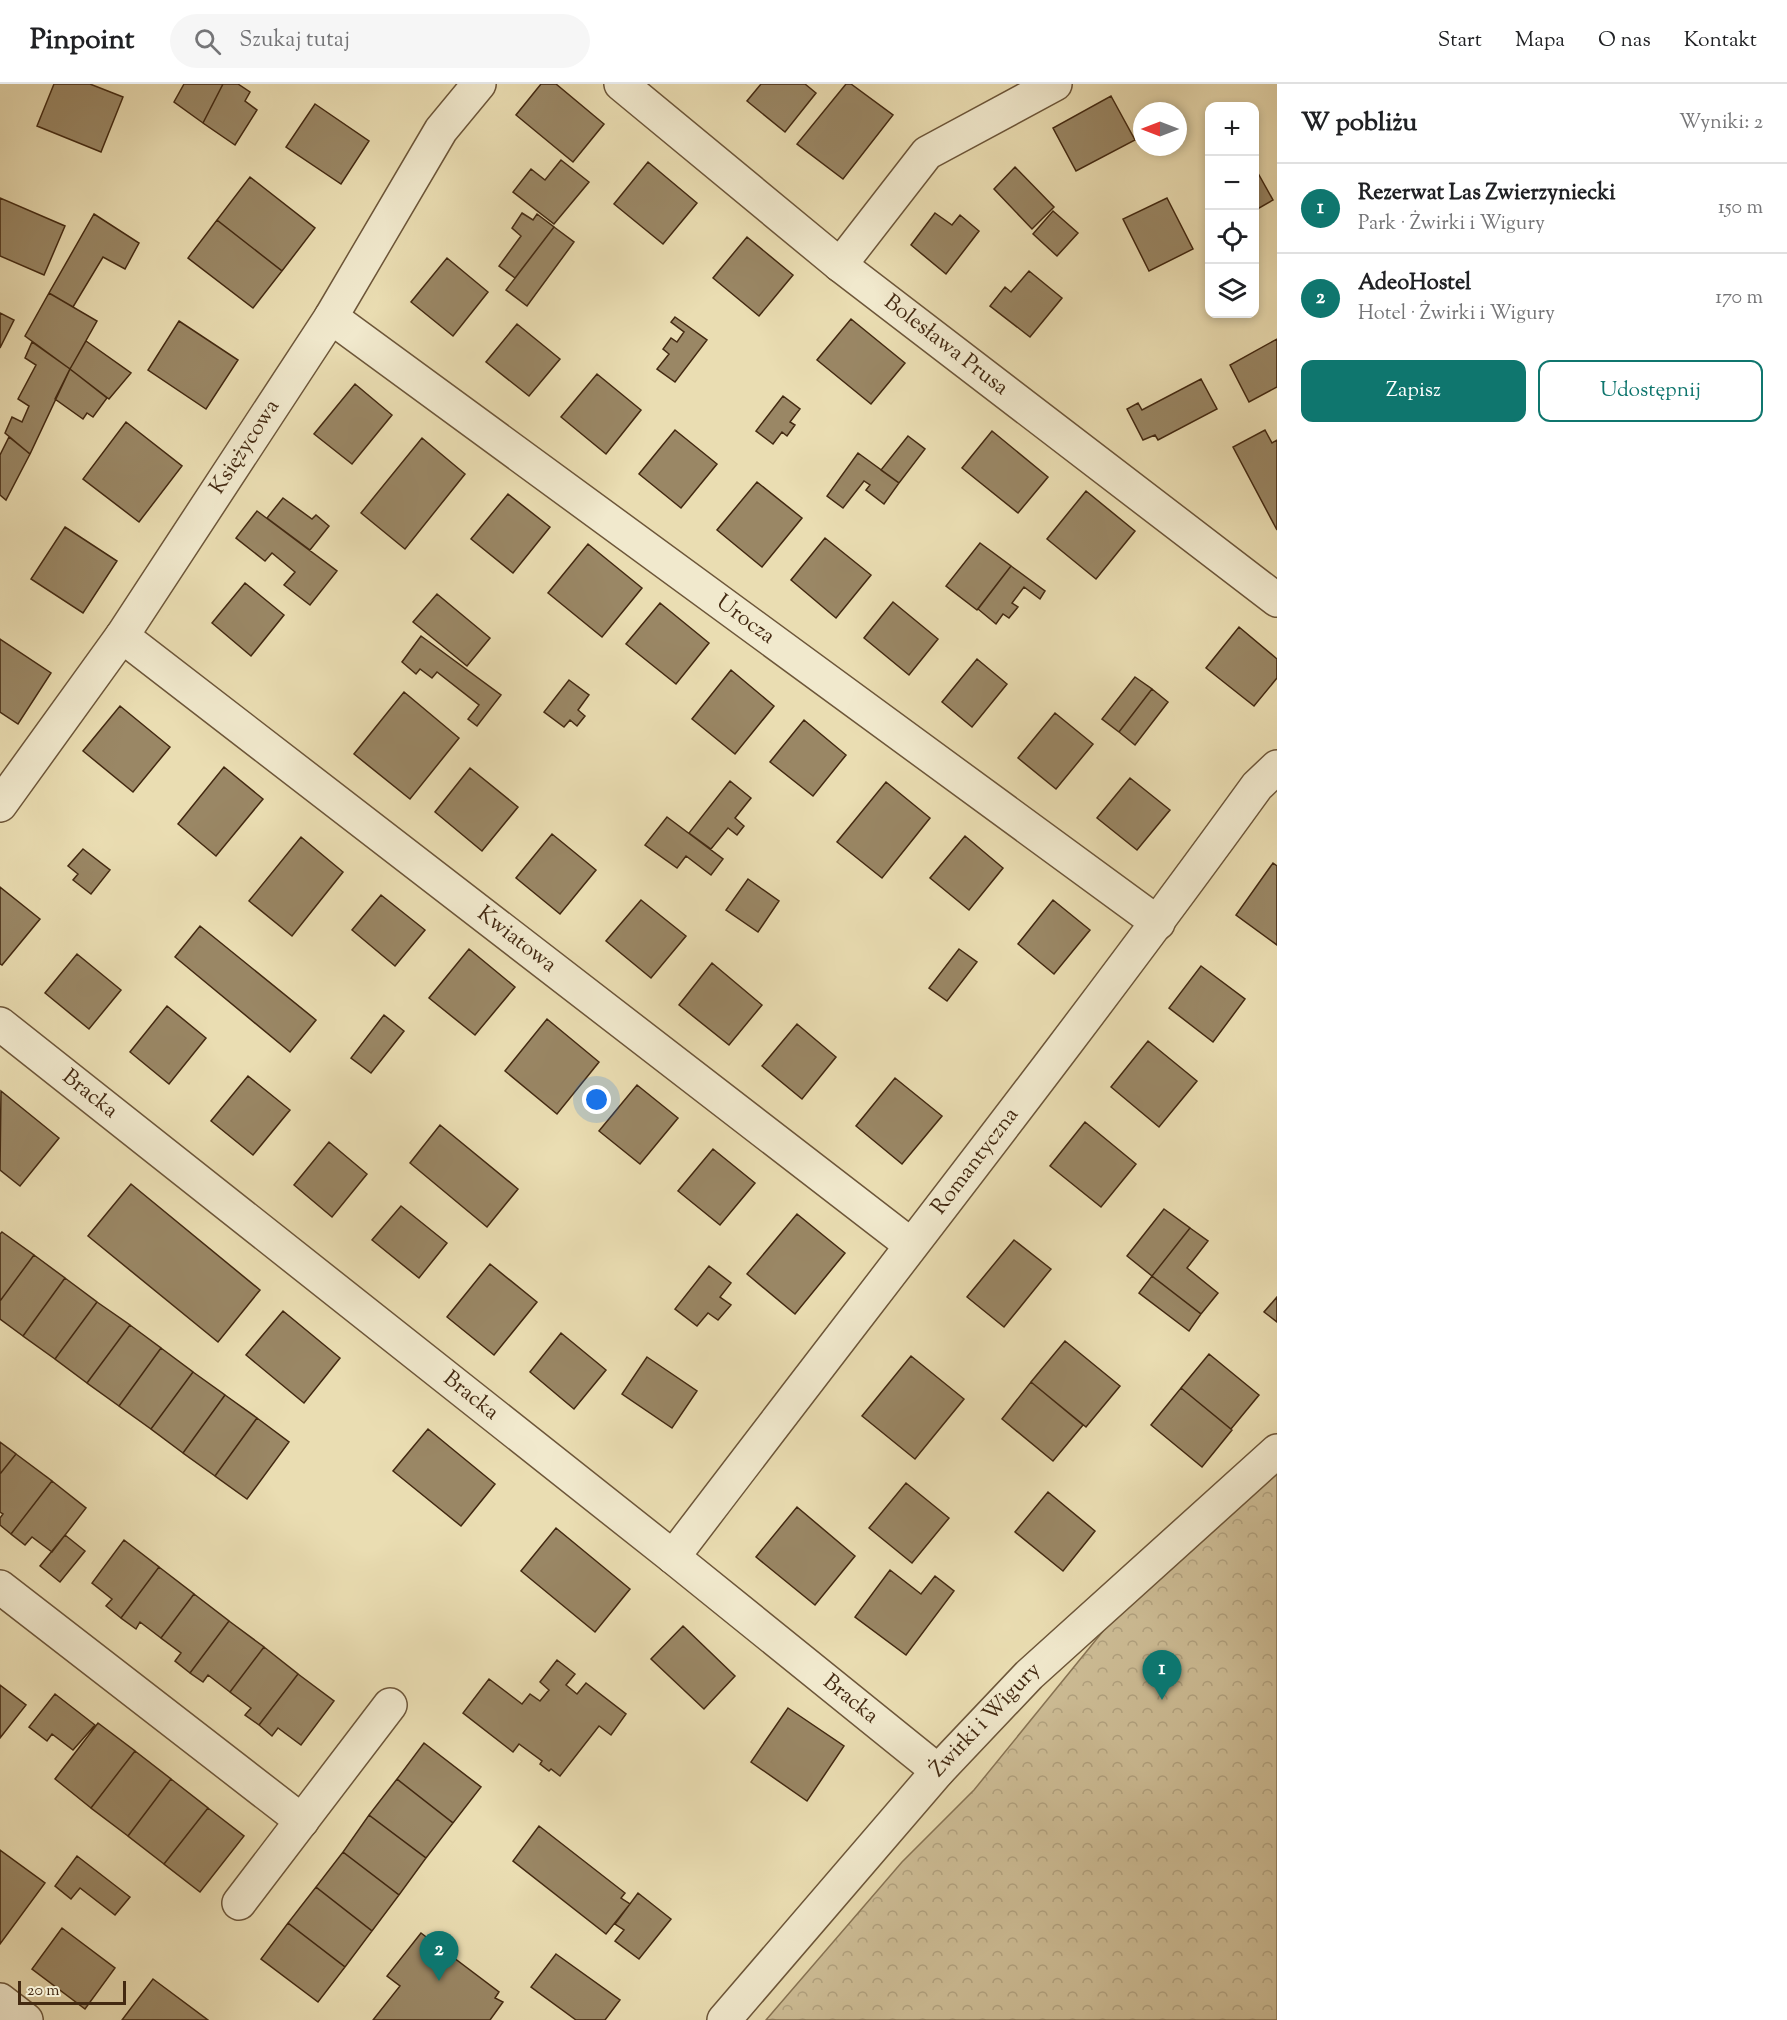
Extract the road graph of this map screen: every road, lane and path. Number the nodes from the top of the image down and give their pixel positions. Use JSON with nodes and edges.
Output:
{"nodes":[{"id":1,"x":479,"y":84,"type":"edge"},
{"id":2,"x":621,"y":84,"type":"edge"},
{"id":3,"x":1055,"y":84,"type":"edge"},
{"id":4,"x":840,"y":265,"type":"junction"},
{"id":5,"x":330,"y":317,"type":"junction"},
{"id":6,"x":1277,"y":600,"type":"edge"},
{"id":7,"x":122,"y":636,"type":"junction"},
{"id":8,"x":1277,"y":766,"type":"edge"},
{"id":9,"x":0,"y":805,"type":"edge"},
{"id":10,"x":1158,"y":923,"type":"junction"},
{"id":11,"x":0,"y":1024,"type":"edge"},
{"id":12,"x":911,"y":1245,"type":"junction"},
{"id":13,"x":1277,"y":1451,"type":"edge"},
{"id":14,"x":673,"y":1557,"type":"junction"},
{"id":15,"x":0,"y":1587,"type":"edge"},
{"id":16,"x":390,"y":1705,"type":"dead end"},
{"id":17,"x":938,"y":1772,"type":"junction"},
{"id":18,"x":302,"y":1821,"type":"junction"},
{"id":19,"x":239,"y":1903,"type":"dead end"},
{"id":20,"x":0,"y":2000,"type":"edge"},
{"id":21,"x":26,"y":2020,"type":"edge"},
{"id":22,"x":724,"y":2020,"type":"edge"}],
"edges":[{"from":1,"to":5,"type":"street","name":"Księżycowa"},
{"from":2,"to":4,"type":"street","name":"Bolesława Prusa"},
{"from":3,"to":4,"type":"street"},
{"from":4,"to":6,"type":"street","name":"Bolesława Prusa"},
{"from":5,"to":7,"type":"street","name":"Księżycowa"},
{"from":5,"to":10,"type":"street","name":"Urocza"},
{"from":7,"to":9,"type":"street","name":"Księżycowa"},
{"from":7,"to":12,"type":"street","name":"Kwiatowa"},
{"from":8,"to":10,"type":"street","name":"Romantyczna"},
{"from":10,"to":12,"type":"street","name":"Romantyczna"},
{"from":11,"to":14,"type":"street","name":"Bracka"},
{"from":12,"to":14,"type":"street","name":"Romantyczna"},
{"from":13,"to":17,"type":"street","name":"Żwirki i Wigury"},
{"from":14,"to":17,"type":"street","name":"Bracka"},
{"from":15,"to":18,"type":"street"},
{"from":16,"to":18,"type":"street"},
{"from":17,"to":22,"type":"street","name":"Żwirki i Wigury"},
{"from":18,"to":19,"type":"street"},
{"from":20,"to":21,"type":"street"}]}
